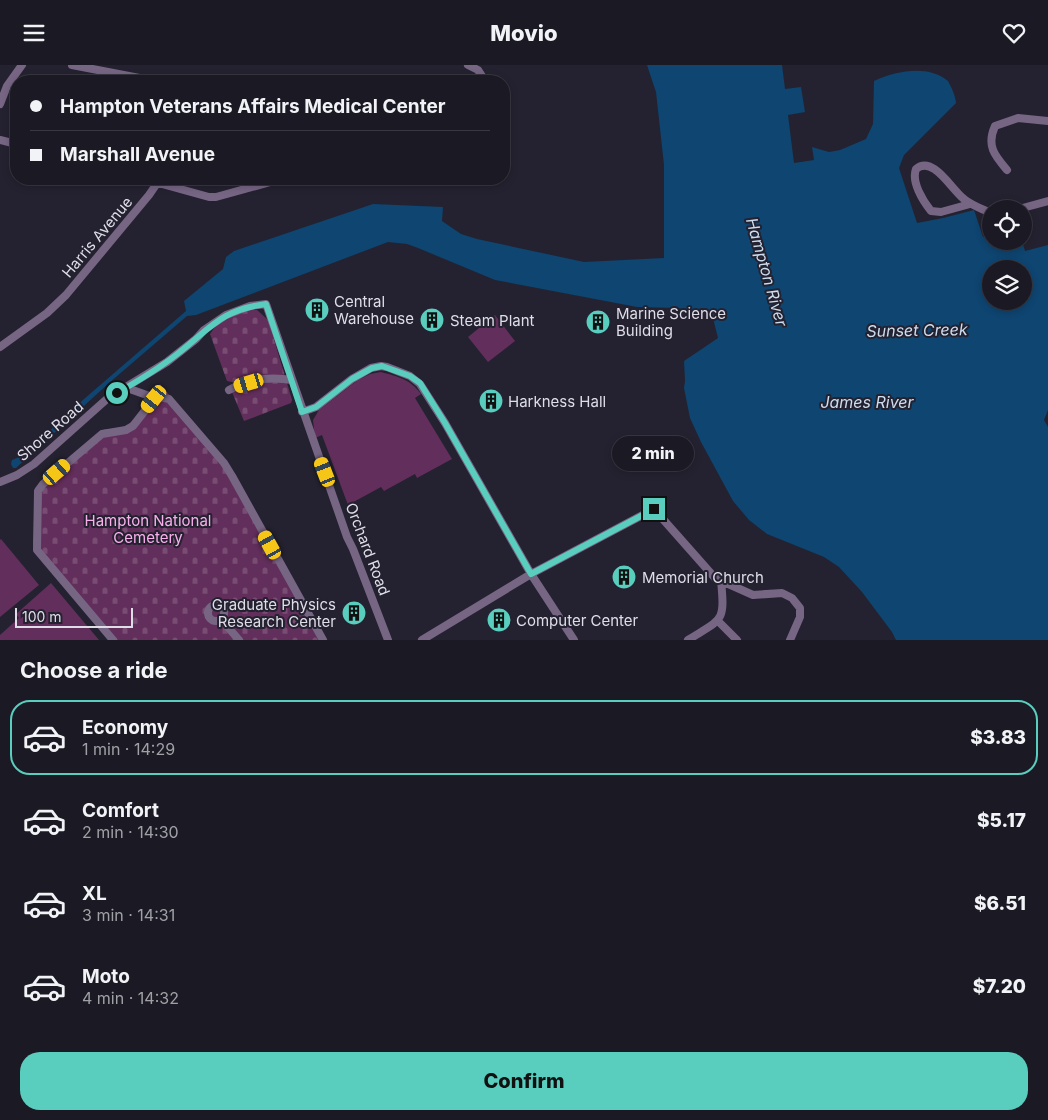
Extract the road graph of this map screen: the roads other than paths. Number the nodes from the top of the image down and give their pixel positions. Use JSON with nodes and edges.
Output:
{"nodes":[{"id":1,"x":75,"y":65,"type":"edge"},
{"id":2,"x":468,"y":65,"type":"edge"},
{"id":3,"x":124,"y":75,"type":"edge"},
{"id":4,"x":481,"y":75,"type":"edge"},
{"id":5,"x":10,"y":82,"type":"edge"},
{"id":6,"x":0,"y":104,"type":"edge"},
{"id":7,"x":1048,"y":121,"type":"edge"},
{"id":8,"x":1007,"y":170,"type":"dead end"},
{"id":9,"x":156,"y":185,"type":"edge"},
{"id":10,"x":173,"y":185,"type":"edge"},
{"id":11,"x":259,"y":185,"type":"edge"},
{"id":12,"x":1048,"y":201,"type":"edge"},
{"id":13,"x":970,"y":204,"type":"junction"},
{"id":14,"x":1032,"y":205,"type":"edge"},
{"id":15,"x":982,"y":209,"type":"edge"},
{"id":16,"x":266,"y":304,"type":"joint"},
{"id":17,"x":0,"y":347,"type":"edge"},
{"id":18,"x":292,"y":380,"type":"junction"},
{"id":19,"x":126,"y":388,"type":"junction"},
{"id":20,"x":229,"y":391,"type":"dead end"},
{"id":21,"x":155,"y":398,"type":"junction"},
{"id":22,"x":302,"y":412,"type":"junction"},
{"id":23,"x":0,"y":482,"type":"edge"},
{"id":24,"x":531,"y":574,"type":"junction"},
{"id":25,"x":721,"y":580,"type":"junction"},
{"id":26,"x":221,"y":619,"type":"dead end"},
{"id":27,"x":718,"y":621,"type":"junction"},
{"id":28,"x":113,"y":640,"type":"edge"},
{"id":29,"x":239,"y":640,"type":"edge"},
{"id":30,"x":323,"y":640,"type":"edge"},
{"id":31,"x":388,"y":640,"type":"edge"},
{"id":32,"x":422,"y":640,"type":"edge"},
{"id":33,"x":574,"y":640,"type":"edge"},
{"id":34,"x":688,"y":640,"type":"edge"},
{"id":35,"x":738,"y":640,"type":"edge"},
{"id":36,"x":790,"y":640,"type":"edge"}],
"edges":[{"from":1,"to":3,"type":"street"},
{"from":2,"to":4,"type":"street"},
{"from":5,"to":6,"type":"street"},
{"from":7,"to":8,"type":"street"},
{"from":9,"to":17,"type":"street","name":"Harris Avenue"},
{"from":10,"to":11,"type":"street"},
{"from":12,"to":14,"type":"street"},
{"from":13,"to":13,"type":"street"},
{"from":13,"to":15,"type":"street"},
{"from":16,"to":18,"type":"street","name":"Orchard Road"},
{"from":16,"to":19,"type":"street","name":"Shore Road"},
{"from":18,"to":20,"type":"street"},
{"from":18,"to":22,"type":"street","name":"Orchard Road"},
{"from":19,"to":21,"type":"street"},
{"from":19,"to":23,"type":"street","name":"Shore Road"},
{"from":21,"to":28,"type":"street"},
{"from":21,"to":30,"type":"street"},
{"from":22,"to":24,"type":"street"},
{"from":22,"to":31,"type":"street","name":"Orchard Road"},
{"from":24,"to":25,"type":"street"},
{"from":24,"to":32,"type":"street"},
{"from":24,"to":33,"type":"street"},
{"from":25,"to":27,"type":"street"},
{"from":25,"to":36,"type":"street"},
{"from":26,"to":29,"type":"street"},
{"from":27,"to":34,"type":"street"},
{"from":27,"to":35,"type":"street"}]}
